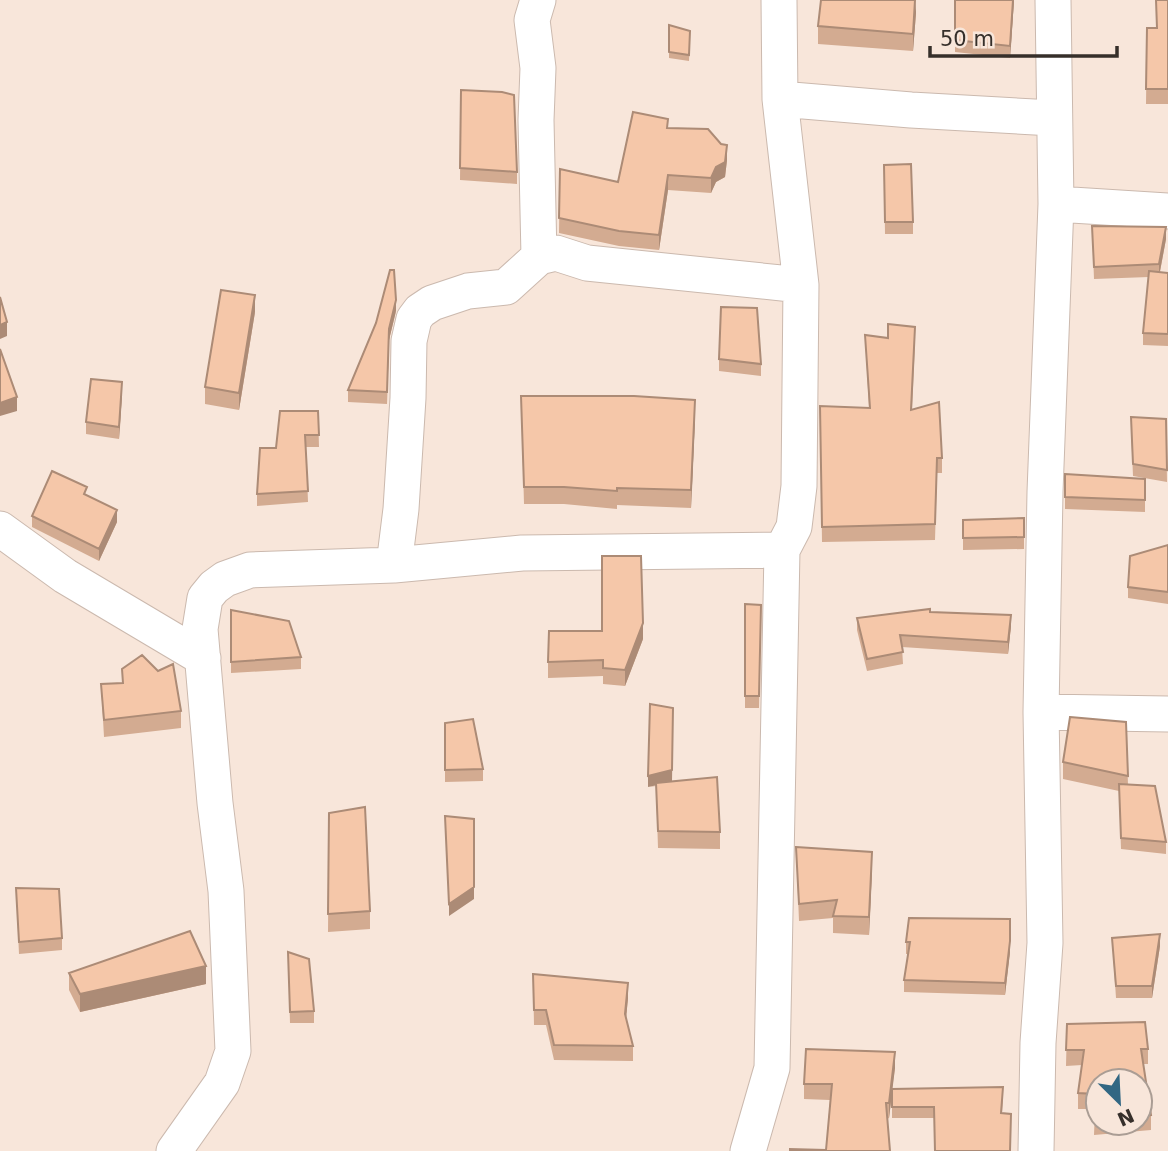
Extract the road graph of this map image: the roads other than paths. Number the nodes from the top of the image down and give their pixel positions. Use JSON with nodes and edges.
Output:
{"nodes":[{"id":1,"x":537,"y":0,"type":"edge"},
{"id":2,"x":779,"y":0,"type":"edge"},
{"id":3,"x":1053,"y":0,"type":"edge"},
{"id":4,"x":780,"y":99,"type":"junction"},
{"id":5,"x":1054,"y":118,"type":"junction"},
{"id":6,"x":1055,"y":204,"type":"junction"},
{"id":7,"x":1168,"y":211,"type":"edge"},
{"id":8,"x":539,"y":257,"type":"junction"},
{"id":9,"x":802,"y":285,"type":"junction"},
{"id":10,"x":0,"y":529,"type":"edge"},
{"id":11,"x":782,"y":550,"type":"junction"},
{"id":12,"x":394,"y":565,"type":"junction"},
{"id":13,"x":203,"y":658,"type":"junction"},
{"id":14,"x":1041,"y":712,"type":"junction"},
{"id":15,"x":1168,"y":714,"type":"edge"},
{"id":16,"x":174,"y":1151,"type":"edge"},
{"id":17,"x":748,"y":1151,"type":"edge"},
{"id":18,"x":1036,"y":1151,"type":"edge"}],
"edges":[{"from":1,"to":8,"type":"street"},
{"from":2,"to":4,"type":"street"},
{"from":3,"to":5,"type":"street"},
{"from":4,"to":5,"type":"street"},
{"from":4,"to":9,"type":"street"},
{"from":5,"to":6,"type":"street"},
{"from":6,"to":7,"type":"street"},
{"from":6,"to":14,"type":"street"},
{"from":8,"to":9,"type":"street"},
{"from":8,"to":12,"type":"street"},
{"from":9,"to":11,"type":"street"},
{"from":10,"to":13,"type":"street"},
{"from":11,"to":12,"type":"street"},
{"from":11,"to":17,"type":"street"},
{"from":12,"to":13,"type":"street"},
{"from":13,"to":16,"type":"street"},
{"from":14,"to":15,"type":"street"},
{"from":14,"to":18,"type":"street"}]}
